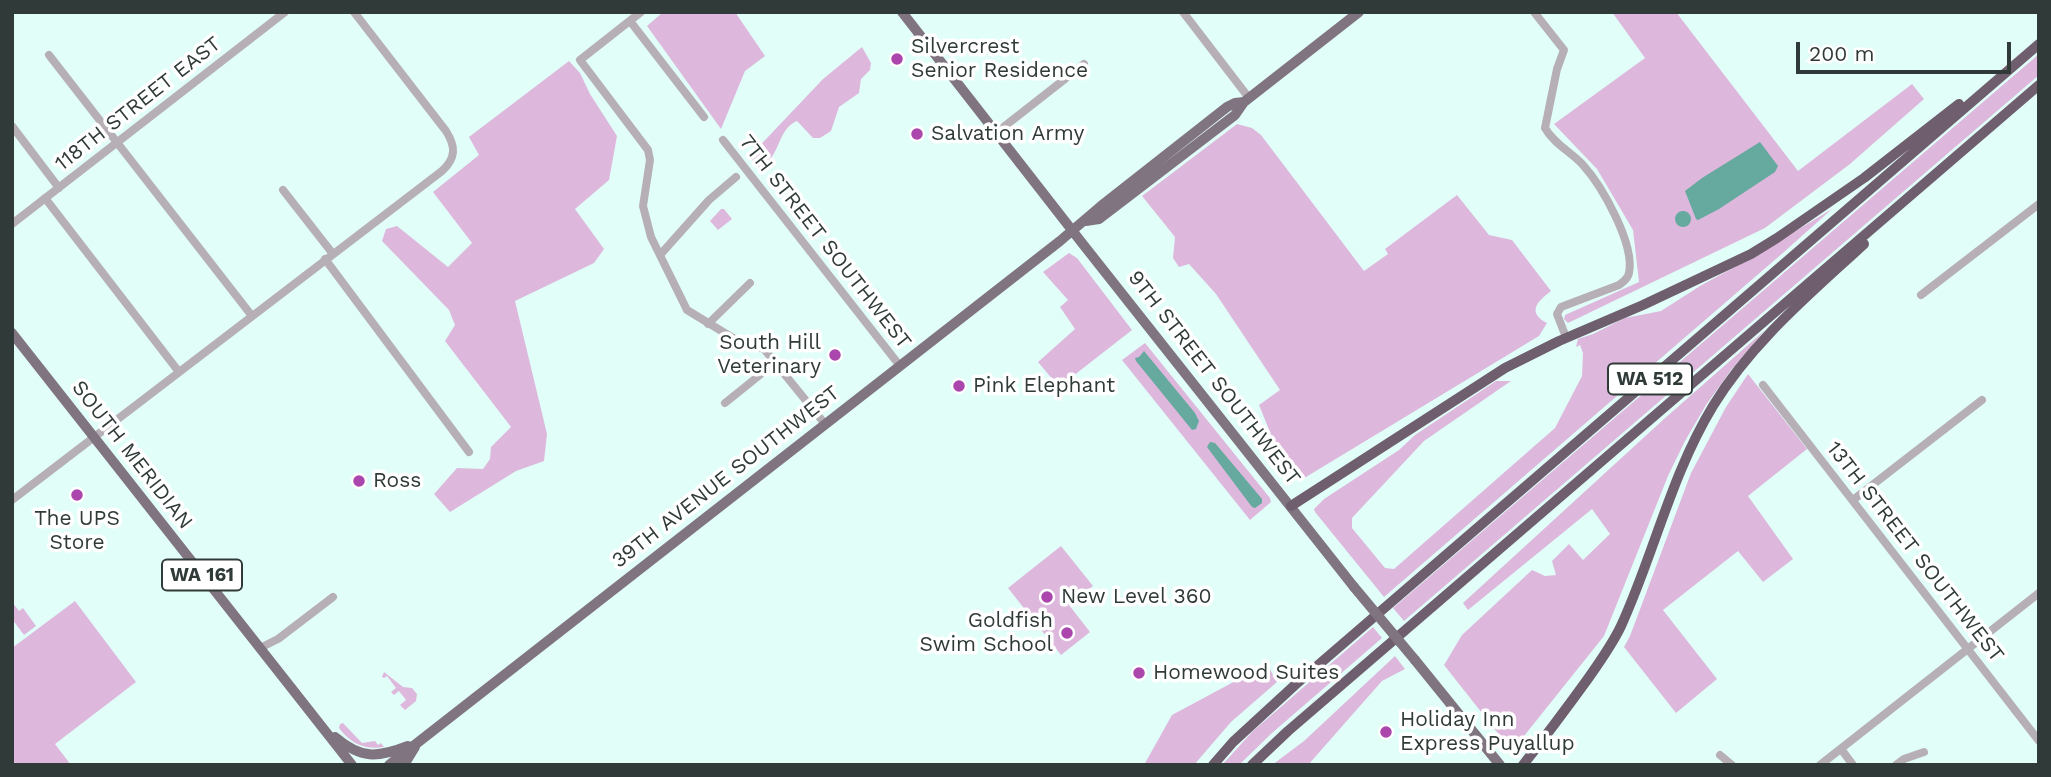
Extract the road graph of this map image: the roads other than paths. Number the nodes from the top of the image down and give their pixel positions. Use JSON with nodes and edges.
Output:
{"nodes":[{"id":1,"x":285,"y":12,"type":"edge"},
{"id":2,"x":354,"y":12,"type":"edge"},
{"id":3,"x":641,"y":12,"type":"edge"},
{"id":4,"x":902,"y":12,"type":"edge"},
{"id":5,"x":1183,"y":12,"type":"edge"},
{"id":6,"x":1359,"y":12,"type":"edge"},
{"id":7,"x":1534,"y":12,"type":"edge"},
{"id":8,"x":630,"y":21,"type":"junction"},
{"id":9,"x":2039,"y":44,"type":"edge"},
{"id":10,"x":49,"y":55,"type":"dead end"},
{"id":11,"x":1084,"y":64,"type":"dead end"},
{"id":12,"x":2039,"y":85,"type":"edge"},
{"id":13,"x":1247,"y":100,"type":"junction"},
{"id":14,"x":704,"y":117,"type":"dead end"},
{"id":15,"x":12,"y":126,"type":"edge"},
{"id":16,"x":1984,"y":132,"type":"junction"},
{"id":17,"x":996,"y":133,"type":"junction"},
{"id":18,"x":723,"y":140,"type":"dead end"},
{"id":19,"x":117,"y":143,"type":"junction"},
{"id":20,"x":736,"y":177,"type":"dead end"},
{"id":21,"x":59,"y":188,"type":"junction"},
{"id":22,"x":283,"y":190,"type":"dead end"},
{"id":23,"x":45,"y":198,"type":"junction"},
{"id":24,"x":2039,"y":204,"type":"edge"},
{"id":25,"x":12,"y":224,"type":"edge"},
{"id":26,"x":1073,"y":231,"type":"junction"},
{"id":27,"x":333,"y":254,"type":"junction"},
{"id":28,"x":660,"y":255,"type":"junction"},
{"id":29,"x":325,"y":260,"type":"junction"},
{"id":30,"x":750,"y":283,"type":"dead end"},
{"id":31,"x":1921,"y":295,"type":"dead end"},
{"id":32,"x":251,"y":316,"type":"junction"},
{"id":33,"x":708,"y":324,"type":"junction"},
{"id":34,"x":12,"y":333,"type":"edge"},
{"id":35,"x":1566,"y":336,"type":"junction"},
{"id":36,"x":776,"y":362,"type":"junction"},
{"id":37,"x":900,"y":366,"type":"junction"},
{"id":38,"x":179,"y":372,"type":"junction"},
{"id":39,"x":1763,"y":385,"type":"dead end"},
{"id":40,"x":1982,"y":400,"type":"dead end"},
{"id":41,"x":724,"y":403,"type":"dead end"},
{"id":42,"x":825,"y":425,"type":"junction"},
{"id":43,"x":94,"y":438,"type":"junction"},
{"id":44,"x":469,"y":452,"type":"dead end"},
{"id":45,"x":12,"y":500,"type":"edge"},
{"id":46,"x":1853,"y":500,"type":"junction"},
{"id":47,"x":1291,"y":506,"type":"junction"},
{"id":48,"x":2039,"y":593,"type":"edge"},
{"id":49,"x":332,"y":597,"type":"dead end"},
{"id":50,"x":260,"y":648,"type":"junction"},
{"id":51,"x":1967,"y":649,"type":"junction"},
{"id":52,"x":1262,"y":715,"type":"junction"},
{"id":53,"x":321,"y":726,"type":"junction"},
{"id":54,"x":2039,"y":741,"type":"edge"},
{"id":55,"x":418,"y":742,"type":"junction"},
{"id":56,"x":1841,"y":749,"type":"junction"},
{"id":57,"x":1924,"y":752,"type":"dead end"},
{"id":58,"x":1720,"y":755,"type":"dead end"},
{"id":59,"x":352,"y":765,"type":"edge"},
{"id":60,"x":389,"y":765,"type":"edge"},
{"id":61,"x":404,"y":765,"type":"edge"},
{"id":62,"x":1206,"y":765,"type":"edge"},
{"id":63,"x":1213,"y":765,"type":"edge"},
{"id":64,"x":1252,"y":765,"type":"edge"},
{"id":65,"x":1500,"y":765,"type":"edge"},
{"id":66,"x":1523,"y":765,"type":"edge"},
{"id":67,"x":1732,"y":765,"type":"edge"},
{"id":68,"x":1820,"y":765,"type":"edge"},
{"id":69,"x":1853,"y":765,"type":"edge"},
{"id":70,"x":1896,"y":765,"type":"edge"}],
"edges":[{"from":1,"to":19,"type":"street","name":"118TH STREET EAST"},
{"from":2,"to":27,"type":"street"},
{"from":3,"to":8,"type":"street"},
{"from":4,"to":17,"type":"main road","name":"9TH STREET SOUTHWEST"},
{"from":5,"to":13,"type":"street"},
{"from":6,"to":13,"type":"main road","name":"39TH AVENUE SOUTHWEST"},
{"from":7,"to":35,"type":"street"},
{"from":8,"to":14,"type":"street"},
{"from":8,"to":28,"type":"street"},
{"from":9,"to":35,"type":"highway"},
{"from":9,"to":52,"type":"highway","number":"WA 512"},
{"from":10,"to":19,"type":"street"},
{"from":11,"to":17,"type":"street"},
{"from":12,"to":16,"type":"highway","number":"WA 512"},
{"from":13,"to":26,"type":"main road","name":"39TH AVENUE SOUTHWEST"},
{"from":15,"to":21,"type":"street"},
{"from":16,"to":64,"type":"highway","number":"WA 512"},
{"from":16,"to":66,"type":"highway"},
{"from":17,"to":26,"type":"main road","name":"9TH STREET SOUTHWEST"},
{"from":18,"to":37,"type":"street","name":"7TH STREET SOUTHWEST"},
{"from":19,"to":21,"type":"street","name":"118TH STREET EAST"},
{"from":19,"to":32,"type":"street"},
{"from":20,"to":28,"type":"street"},
{"from":21,"to":23,"type":"street","name":"118TH STREET EAST"},
{"from":22,"to":27,"type":"street"},
{"from":23,"to":25,"type":"street","name":"118TH STREET EAST"},
{"from":23,"to":38,"type":"street"},
{"from":24,"to":31,"type":"street"},
{"from":26,"to":37,"type":"main road","name":"39TH AVENUE SOUTHWEST"},
{"from":26,"to":47,"type":"main road","name":"9TH STREET SOUTHWEST"},
{"from":27,"to":29,"type":"street"},
{"from":28,"to":33,"type":"street"},
{"from":29,"to":32,"type":"street"},
{"from":29,"to":44,"type":"street"},
{"from":30,"to":33,"type":"street"},
{"from":32,"to":38,"type":"street"},
{"from":33,"to":36,"type":"street"},
{"from":34,"to":43,"type":"main road","name":"SOUTH MERIDIAN","number":"WA 161"},
{"from":35,"to":47,"type":"highway"},
{"from":36,"to":41,"type":"street"},
{"from":36,"to":42,"type":"street"},
{"from":37,"to":42,"type":"main road","name":"39TH AVENUE SOUTHWEST"},
{"from":38,"to":43,"type":"street"},
{"from":39,"to":46,"type":"street","name":"13TH STREET SOUTHWEST"},
{"from":40,"to":46,"type":"street"},
{"from":42,"to":55,"type":"main road","name":"39TH AVENUE SOUTHWEST"},
{"from":43,"to":45,"type":"street"},
{"from":43,"to":50,"type":"main road","name":"SOUTH MERIDIAN","number":"WA 161"},
{"from":46,"to":51,"type":"street","name":"13TH STREET SOUTHWEST"},
{"from":47,"to":65,"type":"main road","name":"9TH STREET SOUTHWEST","bridge":true},
{"from":48,"to":51,"type":"street"},
{"from":49,"to":50,"type":"street"},
{"from":50,"to":53,"type":"main road","name":"SOUTH MERIDIAN","number":"WA 161"},
{"from":51,"to":54,"type":"street","name":"13TH STREET SOUTHWEST"},
{"from":51,"to":56,"type":"street"},
{"from":52,"to":62,"type":"highway"},
{"from":52,"to":63,"type":"highway","number":"WA 512"},
{"from":53,"to":55,"type":"main road"},
{"from":53,"to":59,"type":"main road","name":"SOUTH MERIDIAN","number":"WA 161"},
{"from":55,"to":60,"type":"main road","name":"39TH AVENUE SOUTHWEST"},
{"from":55,"to":61,"type":"main road"},
{"from":56,"to":68,"type":"street"},
{"from":56,"to":69,"type":"street"},
{"from":57,"to":70,"type":"street"},
{"from":58,"to":67,"type":"street"}]}
